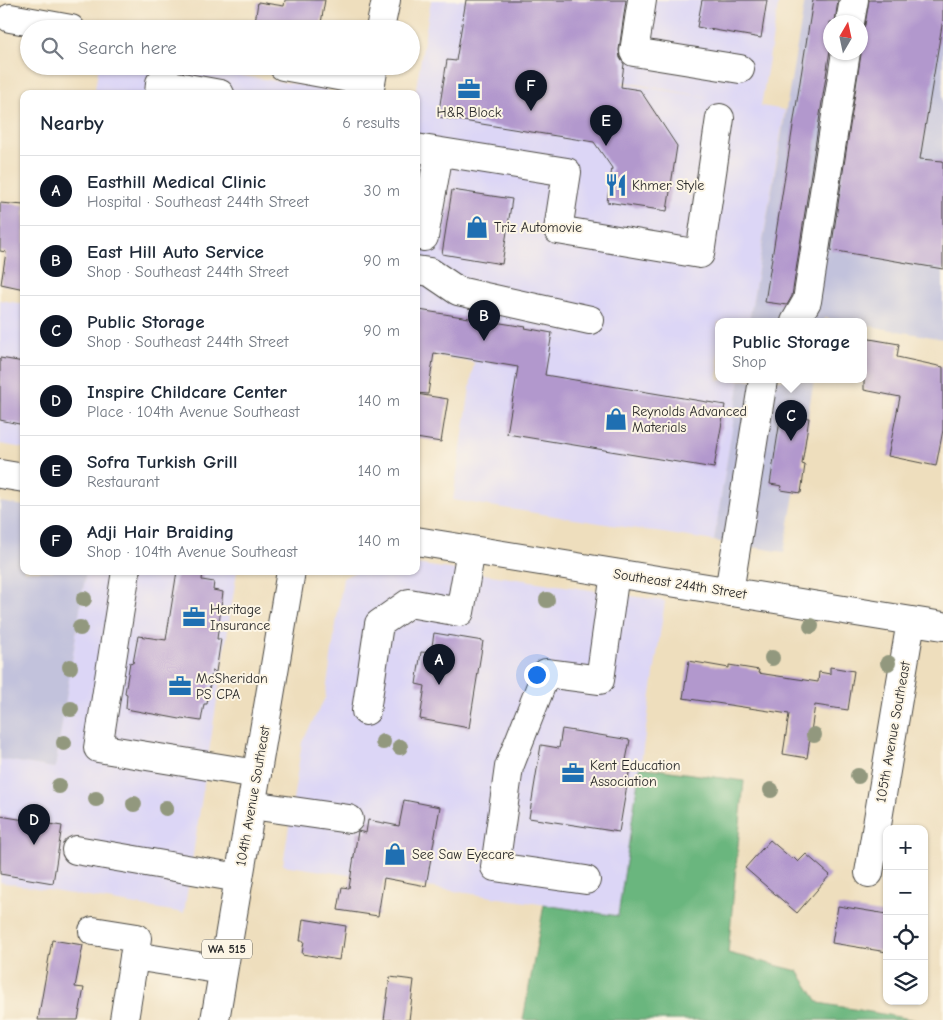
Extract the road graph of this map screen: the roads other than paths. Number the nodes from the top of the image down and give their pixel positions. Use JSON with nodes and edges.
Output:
{"nodes":[{"id":1,"x":386,"y":0,"type":"edge"},
{"id":2,"x":642,"y":0,"type":"edge"},
{"id":3,"x":854,"y":0,"type":"edge"},
{"id":4,"x":851,"y":15,"type":"edge"},
{"id":5,"x":10,"y":18,"type":"dead end"},
{"id":6,"x":21,"y":20,"type":"edge"},
{"id":7,"x":382,"y":20,"type":"edge"},
{"id":8,"x":845,"y":60,"type":"edge"},
{"id":9,"x":740,"y":69,"type":"dead end"},
{"id":10,"x":336,"y":75,"type":"edge"},
{"id":11,"x":371,"y":81,"type":"edge"},
{"id":12,"x":159,"y":90,"type":"edge"},
{"id":13,"x":198,"y":90,"type":"edge"},
{"id":14,"x":720,"y":118,"type":"dead end"},
{"id":15,"x":428,"y":150,"type":"edge"},
{"id":16,"x":424,"y":236,"type":"dead end"},
{"id":17,"x":420,"y":271,"type":"edge"},
{"id":18,"x":797,"y":318,"type":"edge"},
{"id":19,"x":590,"y":320,"type":"dead end"},
{"id":20,"x":763,"y":383,"type":"edge"},
{"id":21,"x":0,"y":474,"type":"edge"},
{"id":22,"x":20,"y":477,"type":"edge"},
{"id":23,"x":420,"y":542,"type":"edge"},
{"id":24,"x":471,"y":550,"type":"junction"},
{"id":25,"x":615,"y":573,"type":"junction"},
{"id":26,"x":125,"y":575,"type":"edge"},
{"id":27,"x":290,"y":575,"type":"edge"},
{"id":28,"x":729,"y":592,"type":"junction"},
{"id":29,"x":912,"y":621,"type":"junction"},
{"id":30,"x":943,"y":626,"type":"edge"},
{"id":31,"x":366,"y":711,"type":"dead end"},
{"id":32,"x":257,"y":774,"type":"junction"},
{"id":33,"x":251,"y":805,"type":"junction"},
{"id":34,"x":349,"y":819,"type":"dead end"},
{"id":35,"x":76,"y":850,"type":"dead end"},
{"id":36,"x":868,"y":873,"type":"dead end"},
{"id":37,"x":239,"y":878,"type":"junction"},
{"id":38,"x":586,"y":880,"type":"dead end"},
{"id":39,"x":93,"y":931,"type":"dead end"},
{"id":40,"x":134,"y":956,"type":"junction"},
{"id":41,"x":223,"y":970,"type":"junction"},
{"id":42,"x":124,"y":1020,"type":"edge"},
{"id":43,"x":215,"y":1020,"type":"edge"}],
"edges":[{"from":1,"to":7,"type":"street"},
{"from":2,"to":9,"type":"street"},
{"from":3,"to":4,"type":"street"},
{"from":5,"to":6,"type":"street"},
{"from":8,"to":18,"type":"street"},
{"from":10,"to":11,"type":"street"},
{"from":12,"to":13,"type":"street"},
{"from":14,"to":15,"type":"street"},
{"from":15,"to":16,"type":"street"},
{"from":17,"to":19,"type":"street"},
{"from":20,"to":28,"type":"street"},
{"from":21,"to":22,"type":"street"},
{"from":23,"to":24,"type":"street","name":"Southeast 244th Street"},
{"from":24,"to":25,"type":"street","name":"Southeast 244th Street"},
{"from":24,"to":31,"type":"street"},
{"from":25,"to":28,"type":"street","name":"Southeast 244th Street"},
{"from":25,"to":38,"type":"street"},
{"from":26,"to":32,"type":"street"},
{"from":27,"to":32,"type":"street","name":"104th Avenue Southeast","number":"WA 515"},
{"from":28,"to":29,"type":"street","name":"Southeast 244th Street"},
{"from":29,"to":30,"type":"street","name":"Southeast 244th Street"},
{"from":29,"to":36,"type":"street","name":"105th Avenue Southeast"},
{"from":32,"to":33,"type":"street","name":"104th Avenue Southeast","number":"WA 515"},
{"from":33,"to":34,"type":"street"},
{"from":33,"to":37,"type":"street","name":"104th Avenue Southeast","number":"WA 515"},
{"from":35,"to":37,"type":"street"},
{"from":37,"to":41,"type":"street","name":"104th Avenue Southeast","number":"WA 515"},
{"from":39,"to":40,"type":"street"},
{"from":40,"to":41,"type":"street"},
{"from":40,"to":42,"type":"street"},
{"from":41,"to":43,"type":"street","name":"104th Avenue Southeast","number":"WA 515"}]}
